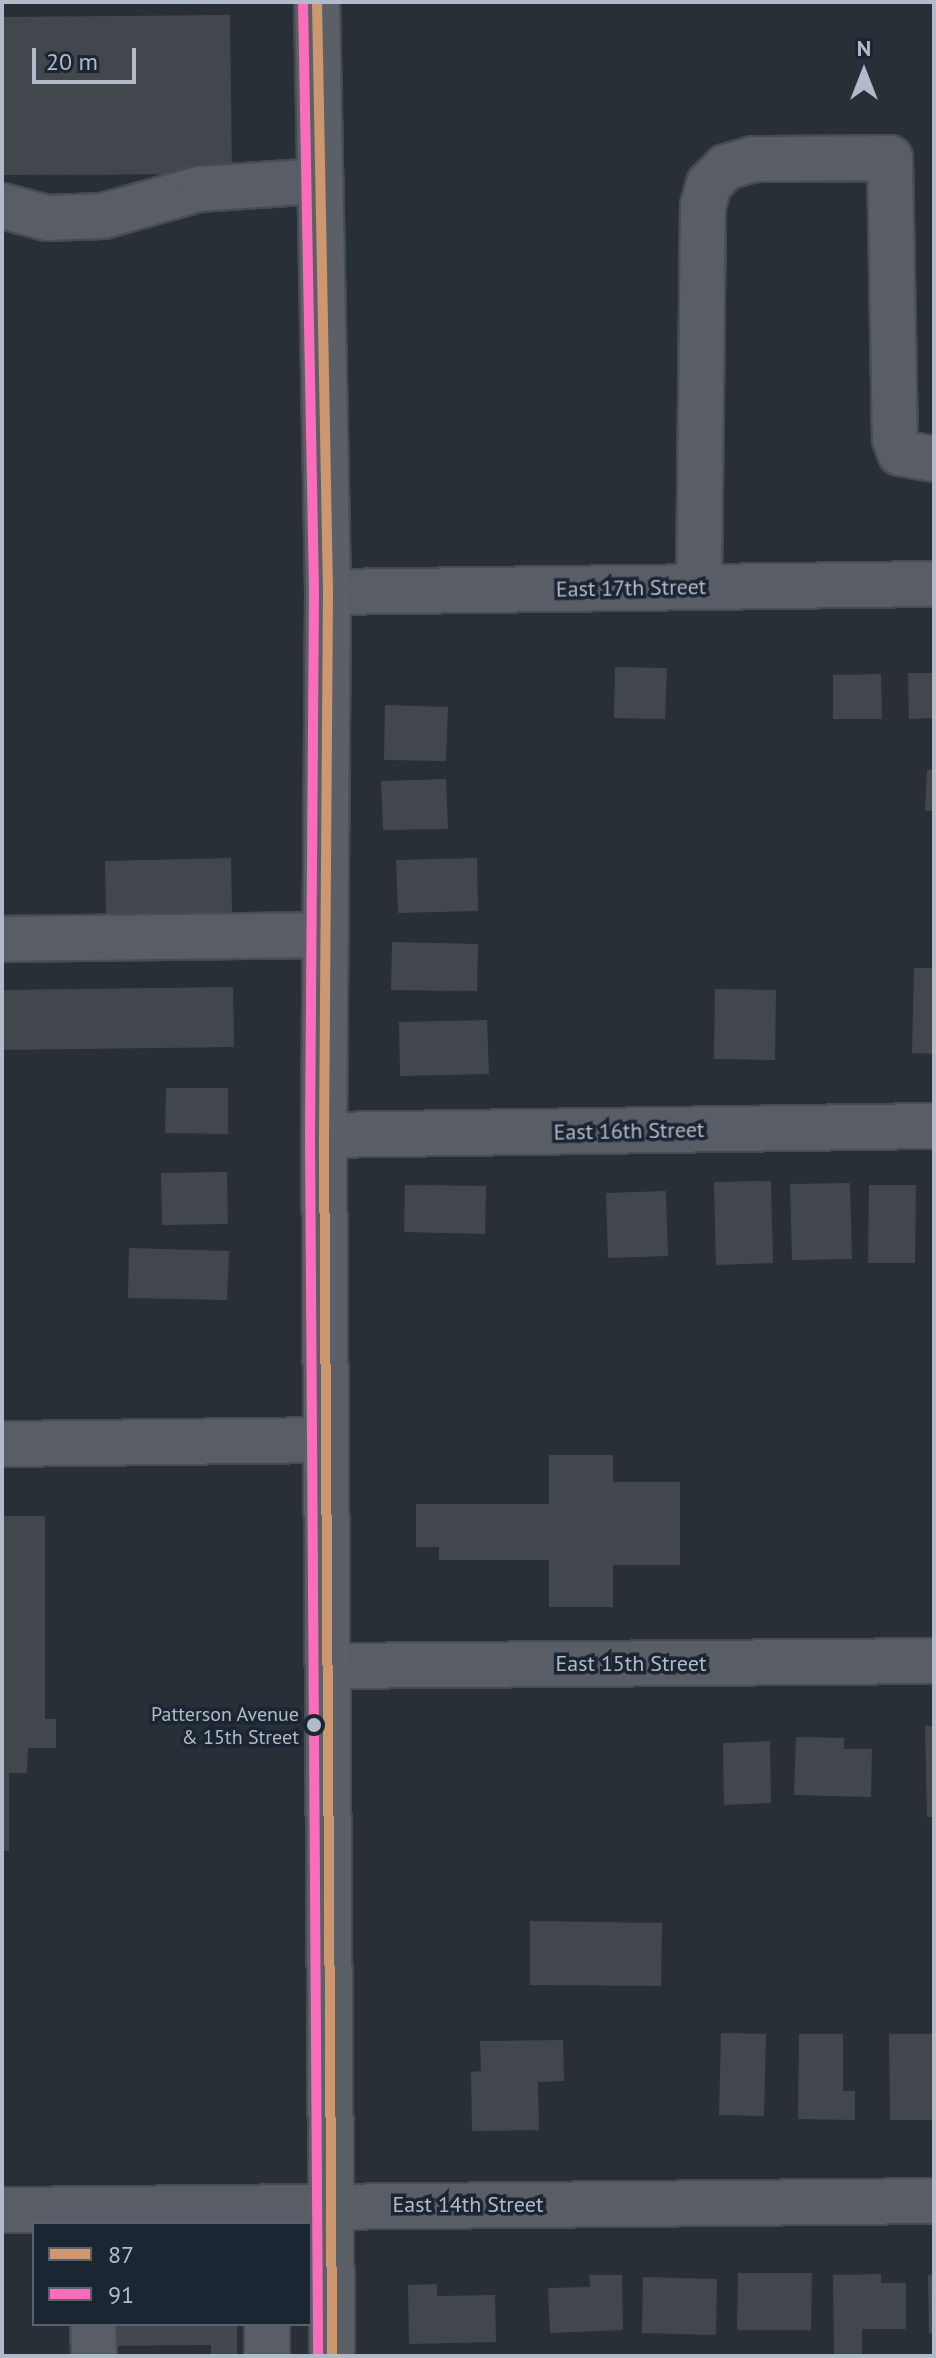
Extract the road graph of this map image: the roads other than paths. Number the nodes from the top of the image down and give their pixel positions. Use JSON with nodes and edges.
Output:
{"nodes":[{"id":1,"x":317,"y":2,"type":"edge"},
{"id":2,"x":321,"y":181,"type":"junction"},
{"id":3,"x":2,"y":206,"type":"edge"},
{"id":4,"x":934,"y":459,"type":"edge"},
{"id":5,"x":934,"y":584,"type":"edge"},
{"id":6,"x":699,"y":587,"type":"junction"},
{"id":7,"x":328,"y":592,"type":"junction"},
{"id":8,"x":326,"y":935,"type":"junction"},
{"id":9,"x":2,"y":939,"type":"edge"},
{"id":10,"x":934,"y":1126,"type":"edge"},
{"id":11,"x":324,"y":1135,"type":"junction"},
{"id":12,"x":326,"y":1440,"type":"junction"},
{"id":13,"x":2,"y":1444,"type":"edge"},
{"id":14,"x":934,"y":1661,"type":"edge"},
{"id":15,"x":328,"y":1666,"type":"junction"},
{"id":16,"x":934,"y":2201,"type":"edge"},
{"id":17,"x":331,"y":2206,"type":"junction"},
{"id":18,"x":2,"y":2210,"type":"edge"},
{"id":19,"x":320,"y":2265,"type":"edge"},
{"id":20,"x":93,"y":2326,"type":"edge"},
{"id":21,"x":267,"y":2326,"type":"edge"},
{"id":22,"x":94,"y":2356,"type":"edge"},
{"id":23,"x":267,"y":2356,"type":"edge"},
{"id":24,"x":332,"y":2356,"type":"edge"}],
"edges":[{"from":1,"to":2,"type":"main road"},
{"from":2,"to":3,"type":"street"},
{"from":2,"to":7,"type":"main road"},
{"from":4,"to":6,"type":"street"},
{"from":5,"to":6,"type":"street","name":"East 17th Street"},
{"from":6,"to":7,"type":"street","name":"East 17th Street"},
{"from":7,"to":8,"type":"main road"},
{"from":8,"to":9,"type":"street"},
{"from":8,"to":11,"type":"main road"},
{"from":10,"to":11,"type":"street","name":"East 16th Street"},
{"from":11,"to":12,"type":"main road"},
{"from":12,"to":13,"type":"street"},
{"from":12,"to":15,"type":"main road"},
{"from":14,"to":15,"type":"street","name":"East 15th Street"},
{"from":15,"to":17,"type":"main road"},
{"from":16,"to":17,"type":"street","name":"East 14th Street"},
{"from":17,"to":18,"type":"street","name":"East 14th Street"},
{"from":17,"to":19,"type":"main road"},
{"from":19,"to":24,"type":"main road"},
{"from":20,"to":22,"type":"street"},
{"from":21,"to":23,"type":"street"}]}
